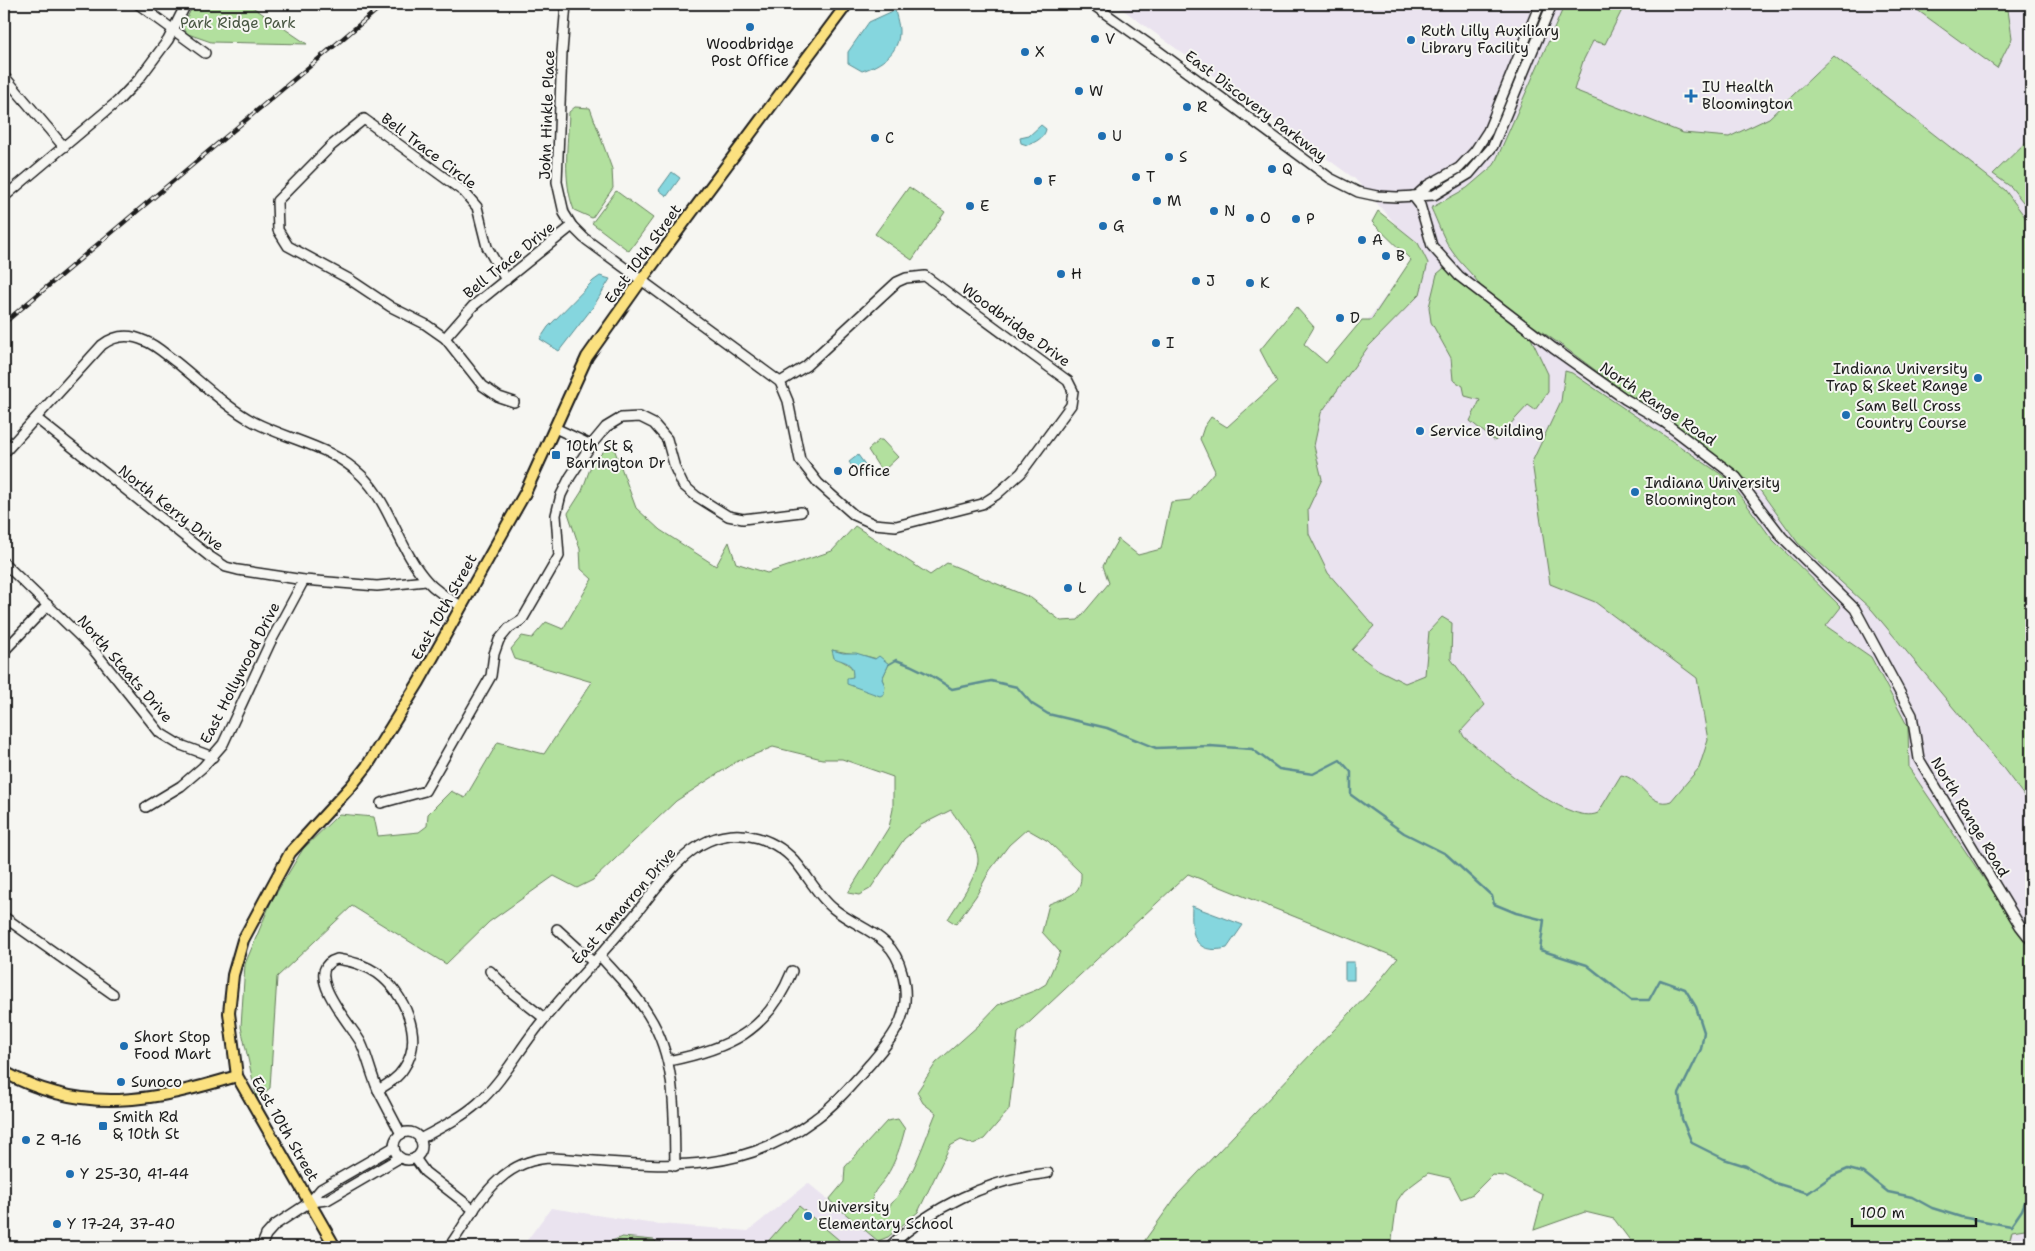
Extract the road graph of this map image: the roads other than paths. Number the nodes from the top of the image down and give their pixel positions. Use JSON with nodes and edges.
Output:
{"nodes":[{"id":1,"x":138,"y":4,"type":"edge"},
{"id":2,"x":186,"y":4,"type":"edge"},
{"id":3,"x":566,"y":4,"type":"edge"},
{"id":4,"x":847,"y":4,"type":"edge"},
{"id":5,"x":1092,"y":4,"type":"edge"},
{"id":6,"x":1540,"y":4,"type":"edge"},
{"id":7,"x":1552,"y":4,"type":"edge"},
{"id":8,"x":174,"y":30,"type":"junction"},
{"id":9,"x":205,"y":53,"type":"dead end"},
{"id":10,"x":4,"y":76,"type":"edge"},
{"id":11,"x":64,"y":146,"type":"junction"},
{"id":12,"x":1415,"y":196,"type":"junction"},
{"id":13,"x":4,"y":197,"type":"edge"},
{"id":14,"x":572,"y":226,"type":"junction"},
{"id":15,"x":506,"y":280,"type":"junction"},
{"id":16,"x":642,"y":280,"type":"junction"},
{"id":17,"x":445,"y":338,"type":"junction"},
{"id":18,"x":780,"y":382,"type":"junction"},
{"id":19,"x":514,"y":402,"type":"dead end"},
{"id":20,"x":36,"y":418,"type":"junction"},
{"id":21,"x":555,"y":428,"type":"junction"},
{"id":22,"x":592,"y":445,"type":"junction"},
{"id":23,"x":4,"y":453,"type":"edge"},
{"id":24,"x":801,"y":512,"type":"dead end"},
{"id":25,"x":4,"y":563,"type":"edge"},
{"id":26,"x":304,"y":580,"type":"junction"},
{"id":27,"x":426,"y":581,"type":"junction"},
{"id":28,"x":48,"y":605,"type":"junction"},
{"id":29,"x":462,"y":606,"type":"junction"},
{"id":30,"x":4,"y":651,"type":"edge"},
{"id":31,"x":213,"y":757,"type":"junction"},
{"id":32,"x":381,"y":803,"type":"dead end"},
{"id":33,"x":146,"y":807,"type":"dead end"},
{"id":34,"x":4,"y":917,"type":"edge"},
{"id":35,"x":557,"y":929,"type":"dead end"},
{"id":36,"x":2031,"y":940,"type":"edge"},
{"id":37,"x":597,"y":960,"type":"junction"},
{"id":38,"x":490,"y":971,"type":"dead end"},
{"id":39,"x":792,"y":971,"type":"dead end"},
{"id":40,"x":113,"y":994,"type":"dead end"},
{"id":41,"x":544,"y":1018,"type":"junction"},
{"id":42,"x":668,"y":1061,"type":"junction"},
{"id":43,"x":4,"y":1072,"type":"edge"},
{"id":44,"x":237,"y":1076,"type":"junction"},
{"id":45,"x":378,"y":1090,"type":"junction"},
{"id":46,"x":401,"y":1134,"type":"junction"},
{"id":47,"x":420,"y":1139,"type":"junction"},
{"id":48,"x":394,"y":1147,"type":"junction"},
{"id":49,"x":399,"y":1158,"type":"junction"},
{"id":50,"x":415,"y":1158,"type":"junction"},
{"id":51,"x":676,"y":1166,"type":"junction"},
{"id":52,"x":1048,"y":1173,"type":"dead end"},
{"id":53,"x":310,"y":1202,"type":"junction"},
{"id":54,"x":474,"y":1210,"type":"junction"},
{"id":55,"x":261,"y":1247,"type":"edge"},
{"id":56,"x":335,"y":1247,"type":"edge"},
{"id":57,"x":449,"y":1247,"type":"edge"},
{"id":58,"x":889,"y":1247,"type":"edge"}],
"edges":[{"from":1,"to":8,"type":"street"},
{"from":2,"to":8,"type":"street"},
{"from":3,"to":14,"type":"street","name":"John Hinkle Place"},
{"from":4,"to":16,"type":"main road","name":"East 10th Street"},
{"from":5,"to":12,"type":"street","name":"East Discovery Parkway"},
{"from":6,"to":12,"type":"street"},
{"from":7,"to":12,"type":"street","name":"East Discovery Parkway"},
{"from":8,"to":9,"type":"street"},
{"from":8,"to":11,"type":"street"},
{"from":10,"to":11,"type":"street"},
{"from":11,"to":13,"type":"street"},
{"from":12,"to":36,"type":"street","name":"North Range Road"},
{"from":14,"to":15,"type":"street","name":"Bell Trace Drive"},
{"from":14,"to":16,"type":"street","name":"John Hinkle Place"},
{"from":15,"to":17,"type":"street","name":"Bell Trace Drive"},
{"from":15,"to":17,"type":"street","name":"Bell Trace Circle"},
{"from":16,"to":18,"type":"street"},
{"from":16,"to":21,"type":"main road","name":"East 10th Street"},
{"from":17,"to":19,"type":"street"},
{"from":18,"to":18,"type":"street","name":"Woodbridge Drive"},
{"from":20,"to":23,"type":"street"},
{"from":20,"to":26,"type":"street","name":"North Kerry Drive"},
{"from":20,"to":27,"type":"street"},
{"from":21,"to":22,"type":"street"},
{"from":21,"to":29,"type":"main road","name":"East 10th Street"},
{"from":22,"to":24,"type":"street"},
{"from":22,"to":32,"type":"street"},
{"from":25,"to":28,"type":"street","name":"North Staats Drive"},
{"from":26,"to":27,"type":"street","name":"North Kerry Drive"},
{"from":26,"to":31,"type":"street","name":"East Hollywood Drive"},
{"from":27,"to":29,"type":"street"},
{"from":28,"to":30,"type":"street"},
{"from":28,"to":31,"type":"street","name":"North Staats Drive"},
{"from":29,"to":44,"type":"main road","name":"East 10th Street"},
{"from":31,"to":33,"type":"street","name":"East Hollywood Drive"},
{"from":34,"to":40,"type":"street"},
{"from":35,"to":37,"type":"street"},
{"from":37,"to":41,"type":"street","name":"East Tamarron Drive"},
{"from":37,"to":42,"type":"street"},
{"from":37,"to":51,"type":"street","name":"East Tamarron Drive"},
{"from":38,"to":41,"type":"street"},
{"from":39,"to":42,"type":"street"},
{"from":41,"to":47,"type":"street","name":"East Tamarron Drive"},
{"from":42,"to":51,"type":"street"},
{"from":43,"to":44,"type":"main road"},
{"from":44,"to":53,"type":"main road","name":"East 10th Street"},
{"from":45,"to":45,"type":"street"},
{"from":45,"to":46,"type":"street"},
{"from":46,"to":47,"type":"street"},
{"from":46,"to":48,"type":"street"},
{"from":47,"to":50,"type":"street"},
{"from":48,"to":49,"type":"street"},
{"from":48,"to":53,"type":"street"},
{"from":49,"to":50,"type":"street"},
{"from":49,"to":53,"type":"street"},
{"from":50,"to":54,"type":"street"},
{"from":51,"to":54,"type":"street","name":"East Tamarron Drive"},
{"from":52,"to":58,"type":"street"},
{"from":53,"to":55,"type":"street"},
{"from":53,"to":56,"type":"main road","name":"East 10th Street"},
{"from":54,"to":57,"type":"street","name":"East Tamarron Drive"}]}
